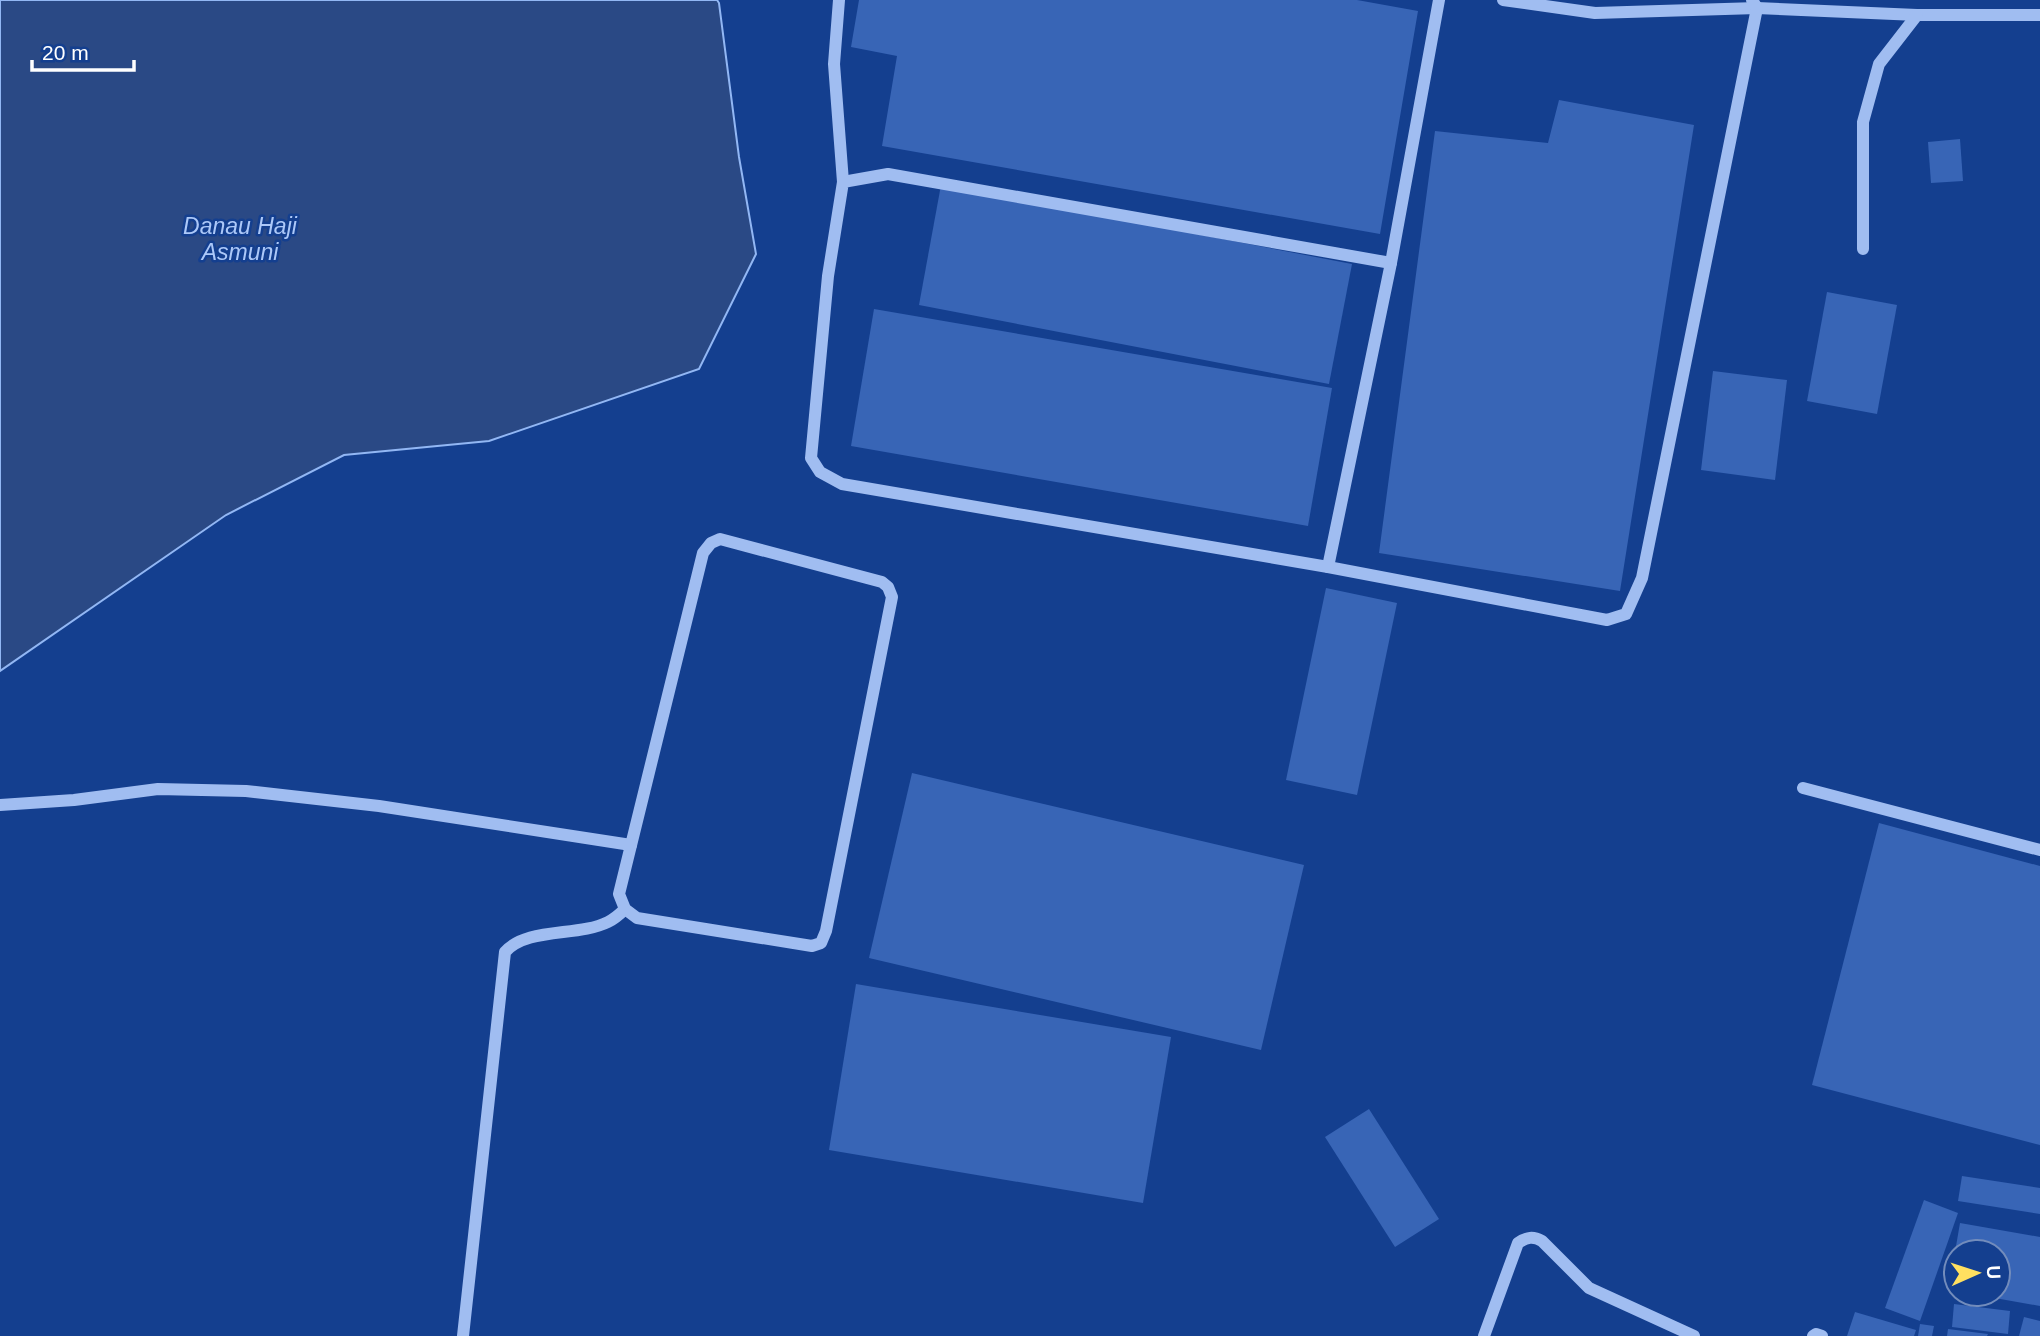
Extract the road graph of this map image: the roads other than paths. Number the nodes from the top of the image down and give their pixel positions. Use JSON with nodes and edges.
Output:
{"nodes":[{"id":1,"x":839,"y":0,"type":"edge"},
{"id":2,"x":1439,"y":0,"type":"edge"},
{"id":3,"x":1503,"y":0,"type":"edge"},
{"id":4,"x":1754,"y":4,"type":"edge"},
{"id":5,"x":1595,"y":7,"type":"edge"},
{"id":6,"x":1917,"y":15,"type":"junction"},
{"id":7,"x":2040,"y":15,"type":"edge"},
{"id":8,"x":843,"y":181,"type":"junction"},
{"id":9,"x":1864,"y":249,"type":"dead end"},
{"id":10,"x":1391,"y":263,"type":"junction"},
{"id":11,"x":1328,"y":567,"type":"junction"},
{"id":12,"x":1803,"y":788,"type":"dead end"},
{"id":13,"x":0,"y":805,"type":"edge"},
{"id":14,"x":631,"y":845,"type":"junction"},
{"id":15,"x":2040,"y":850,"type":"edge"},
{"id":16,"x":625,"y":909,"type":"junction"},
{"id":17,"x":463,"y":1336,"type":"edge"},
{"id":18,"x":1484,"y":1336,"type":"edge"},
{"id":19,"x":1694,"y":1336,"type":"edge"},
{"id":20,"x":1813,"y":1336,"type":"edge"},
{"id":21,"x":1822,"y":1336,"type":"edge"}],
"edges":[{"from":1,"to":8,"type":"street"},
{"from":2,"to":10,"type":"street"},
{"from":3,"to":5,"type":"street"},
{"from":4,"to":5,"type":"street"},
{"from":4,"to":6,"type":"street"},
{"from":4,"to":11,"type":"street"},
{"from":6,"to":7,"type":"street"},
{"from":6,"to":9,"type":"street"},
{"from":8,"to":10,"type":"street"},
{"from":8,"to":11,"type":"street"},
{"from":10,"to":11,"type":"street"},
{"from":12,"to":15,"type":"street"},
{"from":13,"to":14,"type":"street"},
{"from":14,"to":16,"type":"street"},
{"from":14,"to":16,"type":"street"},
{"from":16,"to":17,"type":"street"},
{"from":18,"to":19,"type":"street"},
{"from":20,"to":21,"type":"street"}]}
